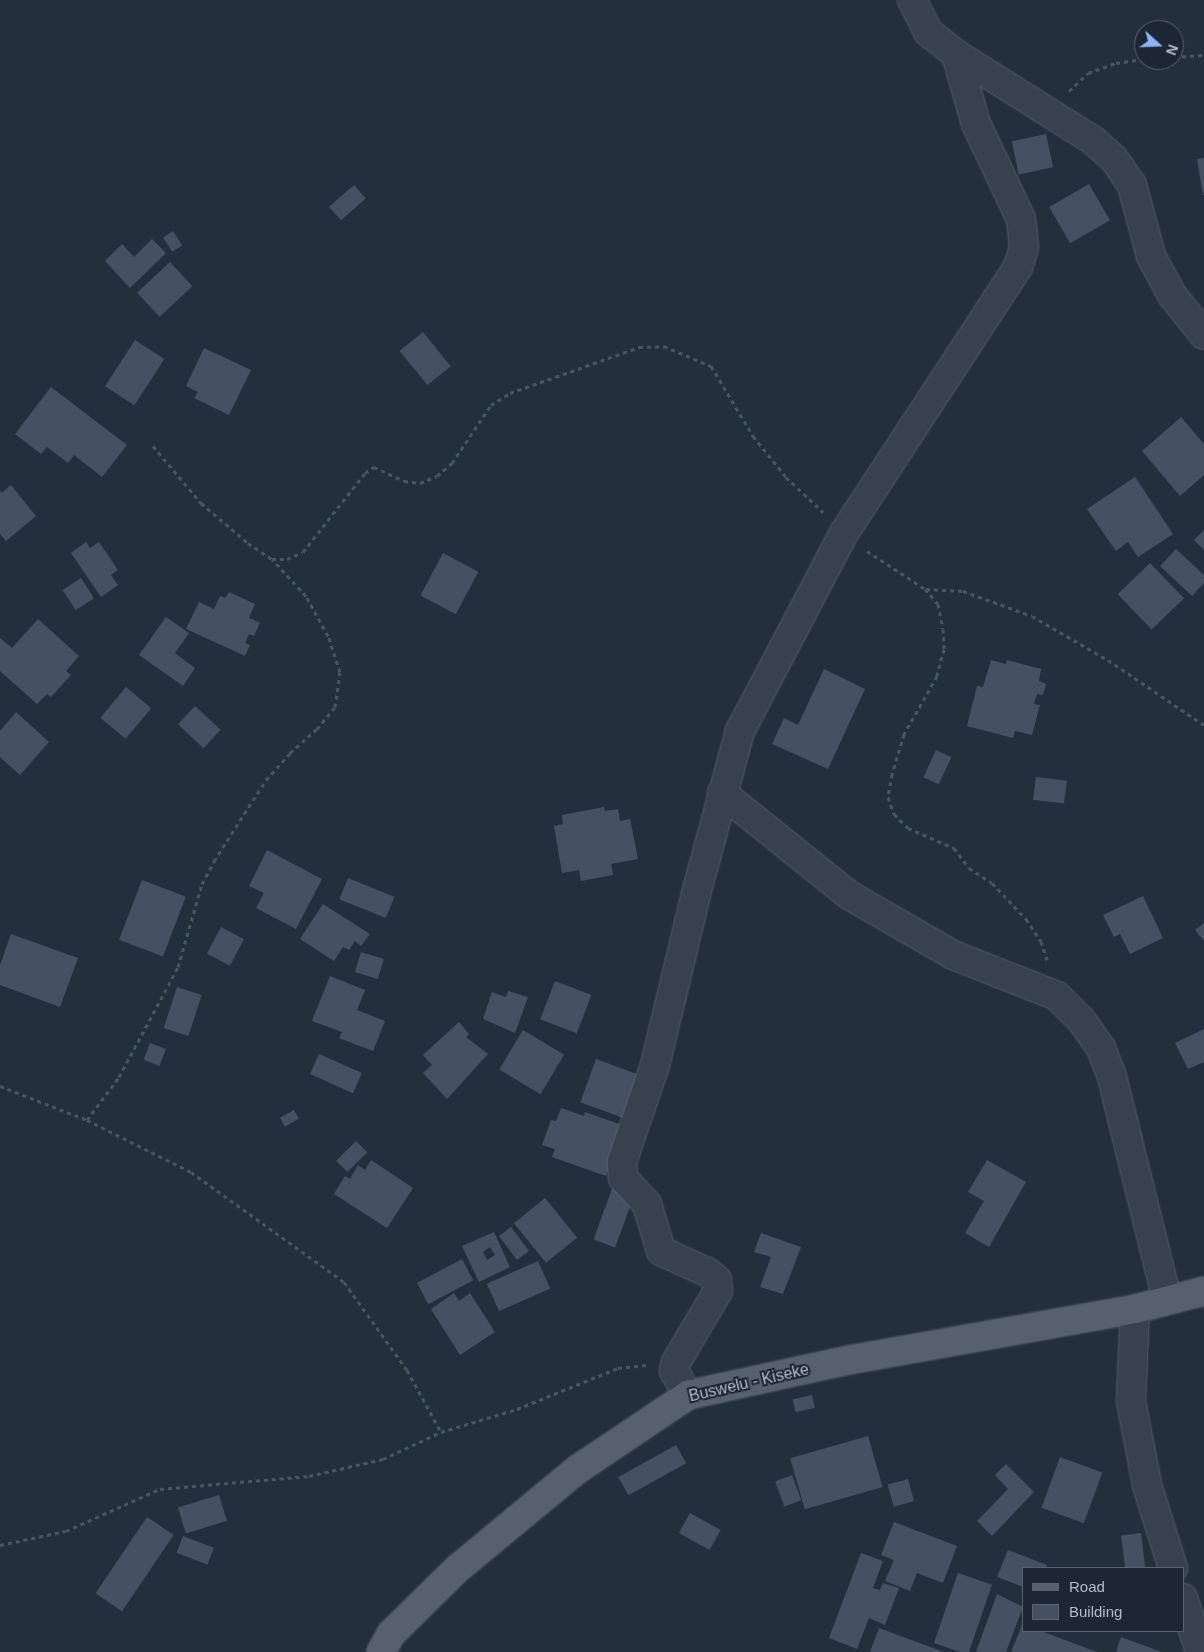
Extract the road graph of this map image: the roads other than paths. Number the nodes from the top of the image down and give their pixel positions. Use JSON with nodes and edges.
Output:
{"nodes":[{"id":1,"x":912,"y":0,"type":"edge"},
{"id":2,"x":956,"y":54,"type":"junction"},
{"id":3,"x":1204,"y":335,"type":"edge"},
{"id":4,"x":722,"y":793,"type":"junction"},
{"id":5,"x":1204,"y":1291,"type":"edge"},
{"id":6,"x":1168,"y":1299,"type":"junction"},
{"id":7,"x":1136,"y":1309,"type":"junction"},
{"id":8,"x":688,"y":1395,"type":"junction"},
{"id":9,"x":1173,"y":1567,"type":"edge"},
{"id":10,"x":1184,"y":1601,"type":"edge"},
{"id":11,"x":381,"y":1652,"type":"edge"},
{"id":12,"x":1200,"y":1652,"type":"edge"}],
"edges":[{"from":1,"to":2,"type":"street"},
{"from":2,"to":3,"type":"street"},
{"from":2,"to":4,"type":"street"},
{"from":4,"to":6,"type":"street"},
{"from":4,"to":8,"type":"street"},
{"from":5,"to":6,"type":"main road","name":"Buswelu - Kiseke"},
{"from":6,"to":7,"type":"main road","name":"Buswelu - Kiseke"},
{"from":7,"to":8,"type":"main road","name":"Buswelu - Kiseke"},
{"from":7,"to":9,"type":"street"},
{"from":8,"to":11,"type":"main road","name":"Buswelu - Kiseke"},
{"from":10,"to":12,"type":"street"}]}
